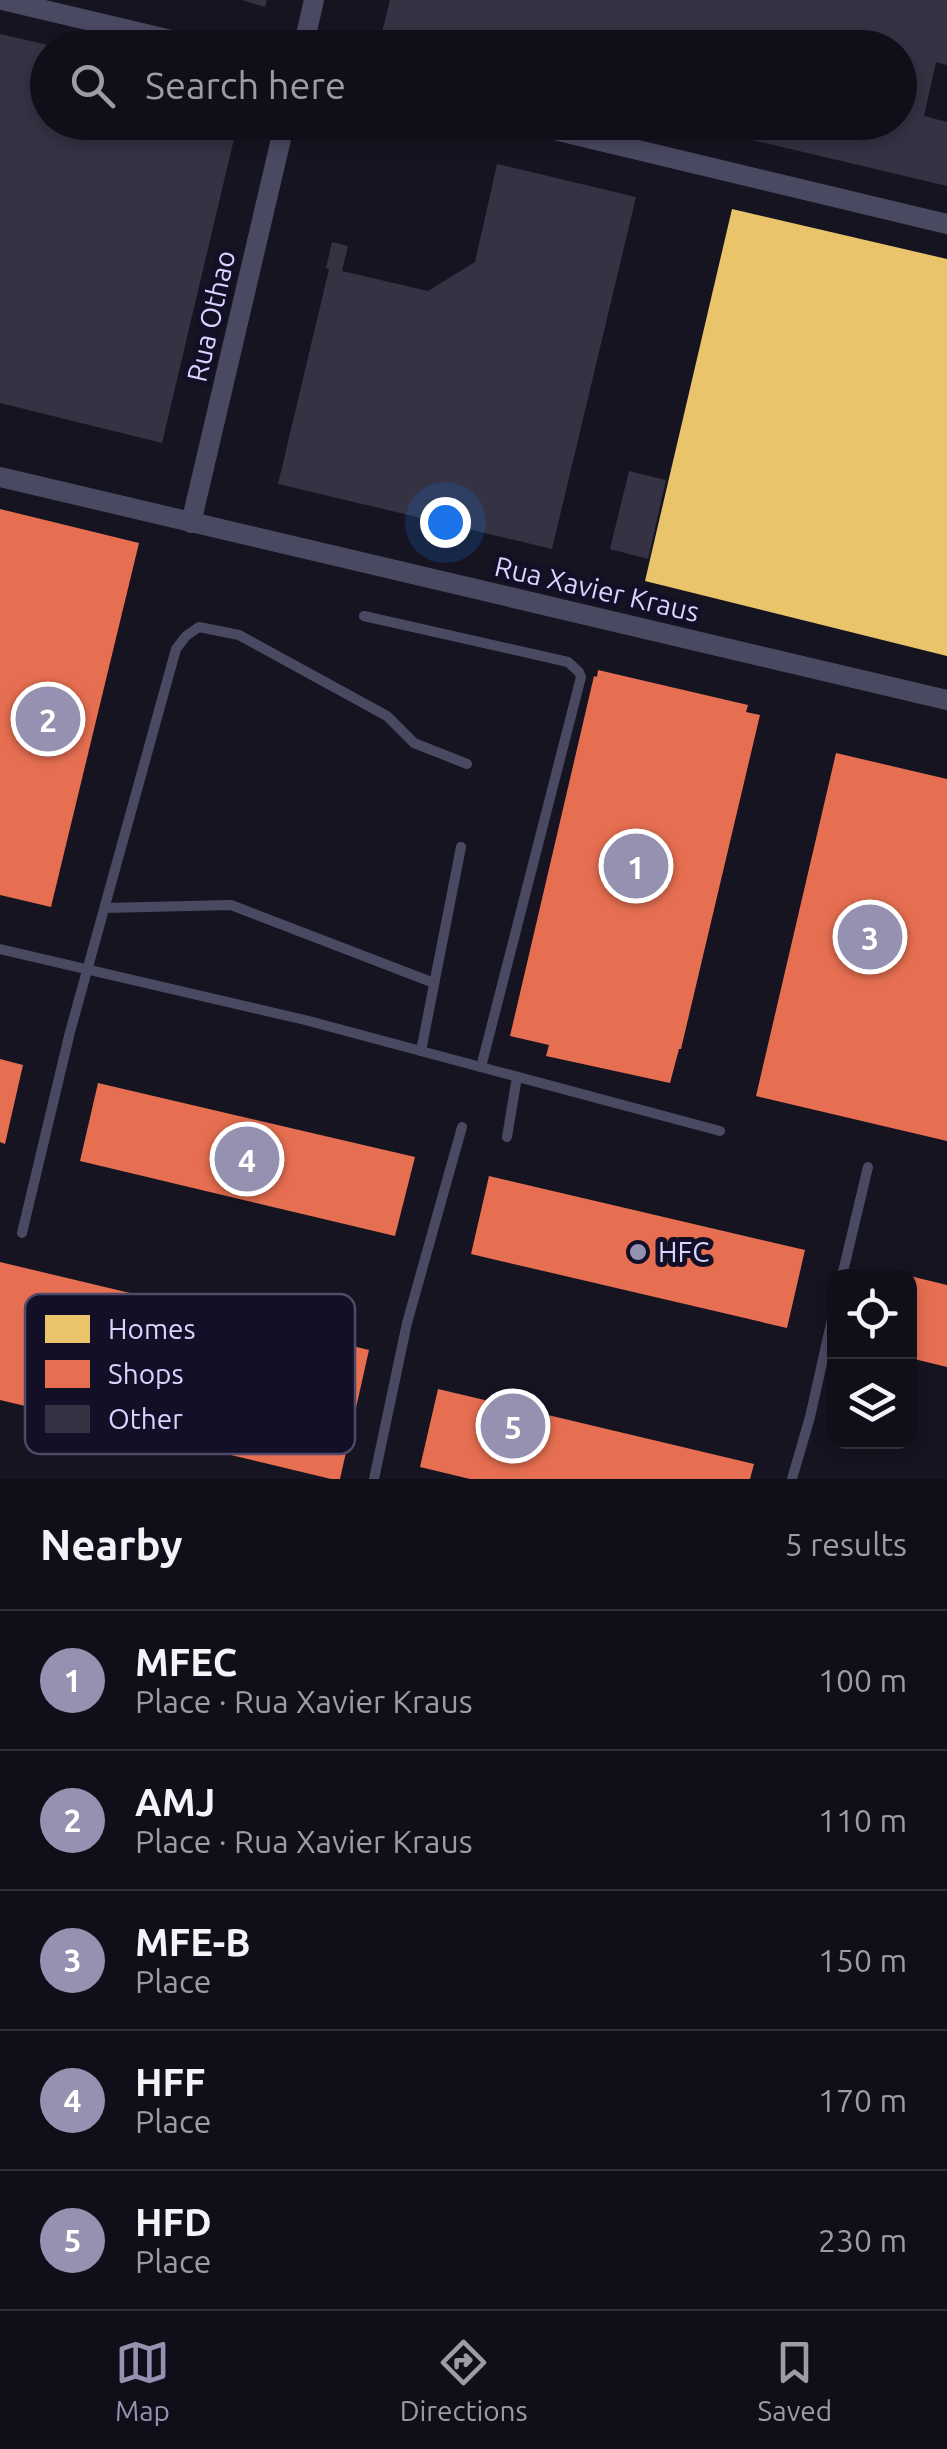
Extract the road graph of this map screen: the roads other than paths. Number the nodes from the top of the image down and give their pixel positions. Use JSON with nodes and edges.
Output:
{"nodes":[{"id":1,"x":2,"y":0,"type":"edge"},
{"id":2,"x":314,"y":0,"type":"edge"},
{"id":3,"x":129,"y":30,"type":"edge"},
{"id":4,"x":307,"y":30,"type":"edge"},
{"id":5,"x":281,"y":140,"type":"edge"},
{"id":6,"x":596,"y":140,"type":"edge"},
{"id":7,"x":947,"y":224,"type":"edge"},
{"id":8,"x":0,"y":477,"type":"edge"},
{"id":9,"x":191,"y":522,"type":"junction"},
{"id":10,"x":364,"y":616,"type":"dead end"},
{"id":11,"x":947,"y":700,"type":"edge"},
{"id":12,"x":466,"y":764,"type":"dead end"},
{"id":13,"x":460,"y":847,"type":"dead end"},
{"id":14,"x":105,"y":908,"type":"junction"},
{"id":15,"x":0,"y":949,"type":"edge"},
{"id":16,"x":88,"y":968,"type":"junction"},
{"id":17,"x":434,"y":983,"type":"junction"},
{"id":18,"x":421,"y":1051,"type":"junction"},
{"id":19,"x":481,"y":1067,"type":"junction"},
{"id":20,"x":517,"y":1077,"type":"junction"},
{"id":21,"x":462,"y":1127,"type":"dead end"},
{"id":22,"x":720,"y":1131,"type":"dead end"},
{"id":23,"x":507,"y":1137,"type":"dead end"},
{"id":24,"x":868,"y":1168,"type":"dead end"},
{"id":25,"x":22,"y":1233,"type":"dead end"},
{"id":26,"x":844,"y":1269,"type":"edge"},
{"id":27,"x":827,"y":1341,"type":"edge"},
{"id":28,"x":374,"y":1479,"type":"edge"},
{"id":29,"x":792,"y":1479,"type":"edge"}],
"edges":[{"from":1,"to":3,"type":"street"},
{"from":2,"to":4,"type":"street"},
{"from":5,"to":9,"type":"street","name":"Rua Othao"},
{"from":6,"to":7,"type":"street"},
{"from":8,"to":9,"type":"street","name":"Rua Xavier Kraus"},
{"from":9,"to":11,"type":"street","name":"Rua Xavier Kraus"},
{"from":10,"to":19,"type":"lane"},
{"from":12,"to":14,"type":"lane"},
{"from":13,"to":17,"type":"lane"},
{"from":14,"to":16,"type":"lane"},
{"from":14,"to":17,"type":"lane"},
{"from":15,"to":16,"type":"lane"},
{"from":16,"to":18,"type":"lane"},
{"from":16,"to":25,"type":"lane"},
{"from":17,"to":18,"type":"lane"},
{"from":18,"to":19,"type":"lane"},
{"from":19,"to":20,"type":"lane"},
{"from":20,"to":22,"type":"lane"},
{"from":20,"to":23,"type":"lane"},
{"from":21,"to":28,"type":"lane"},
{"from":24,"to":26,"type":"lane"},
{"from":27,"to":29,"type":"lane"}]}
